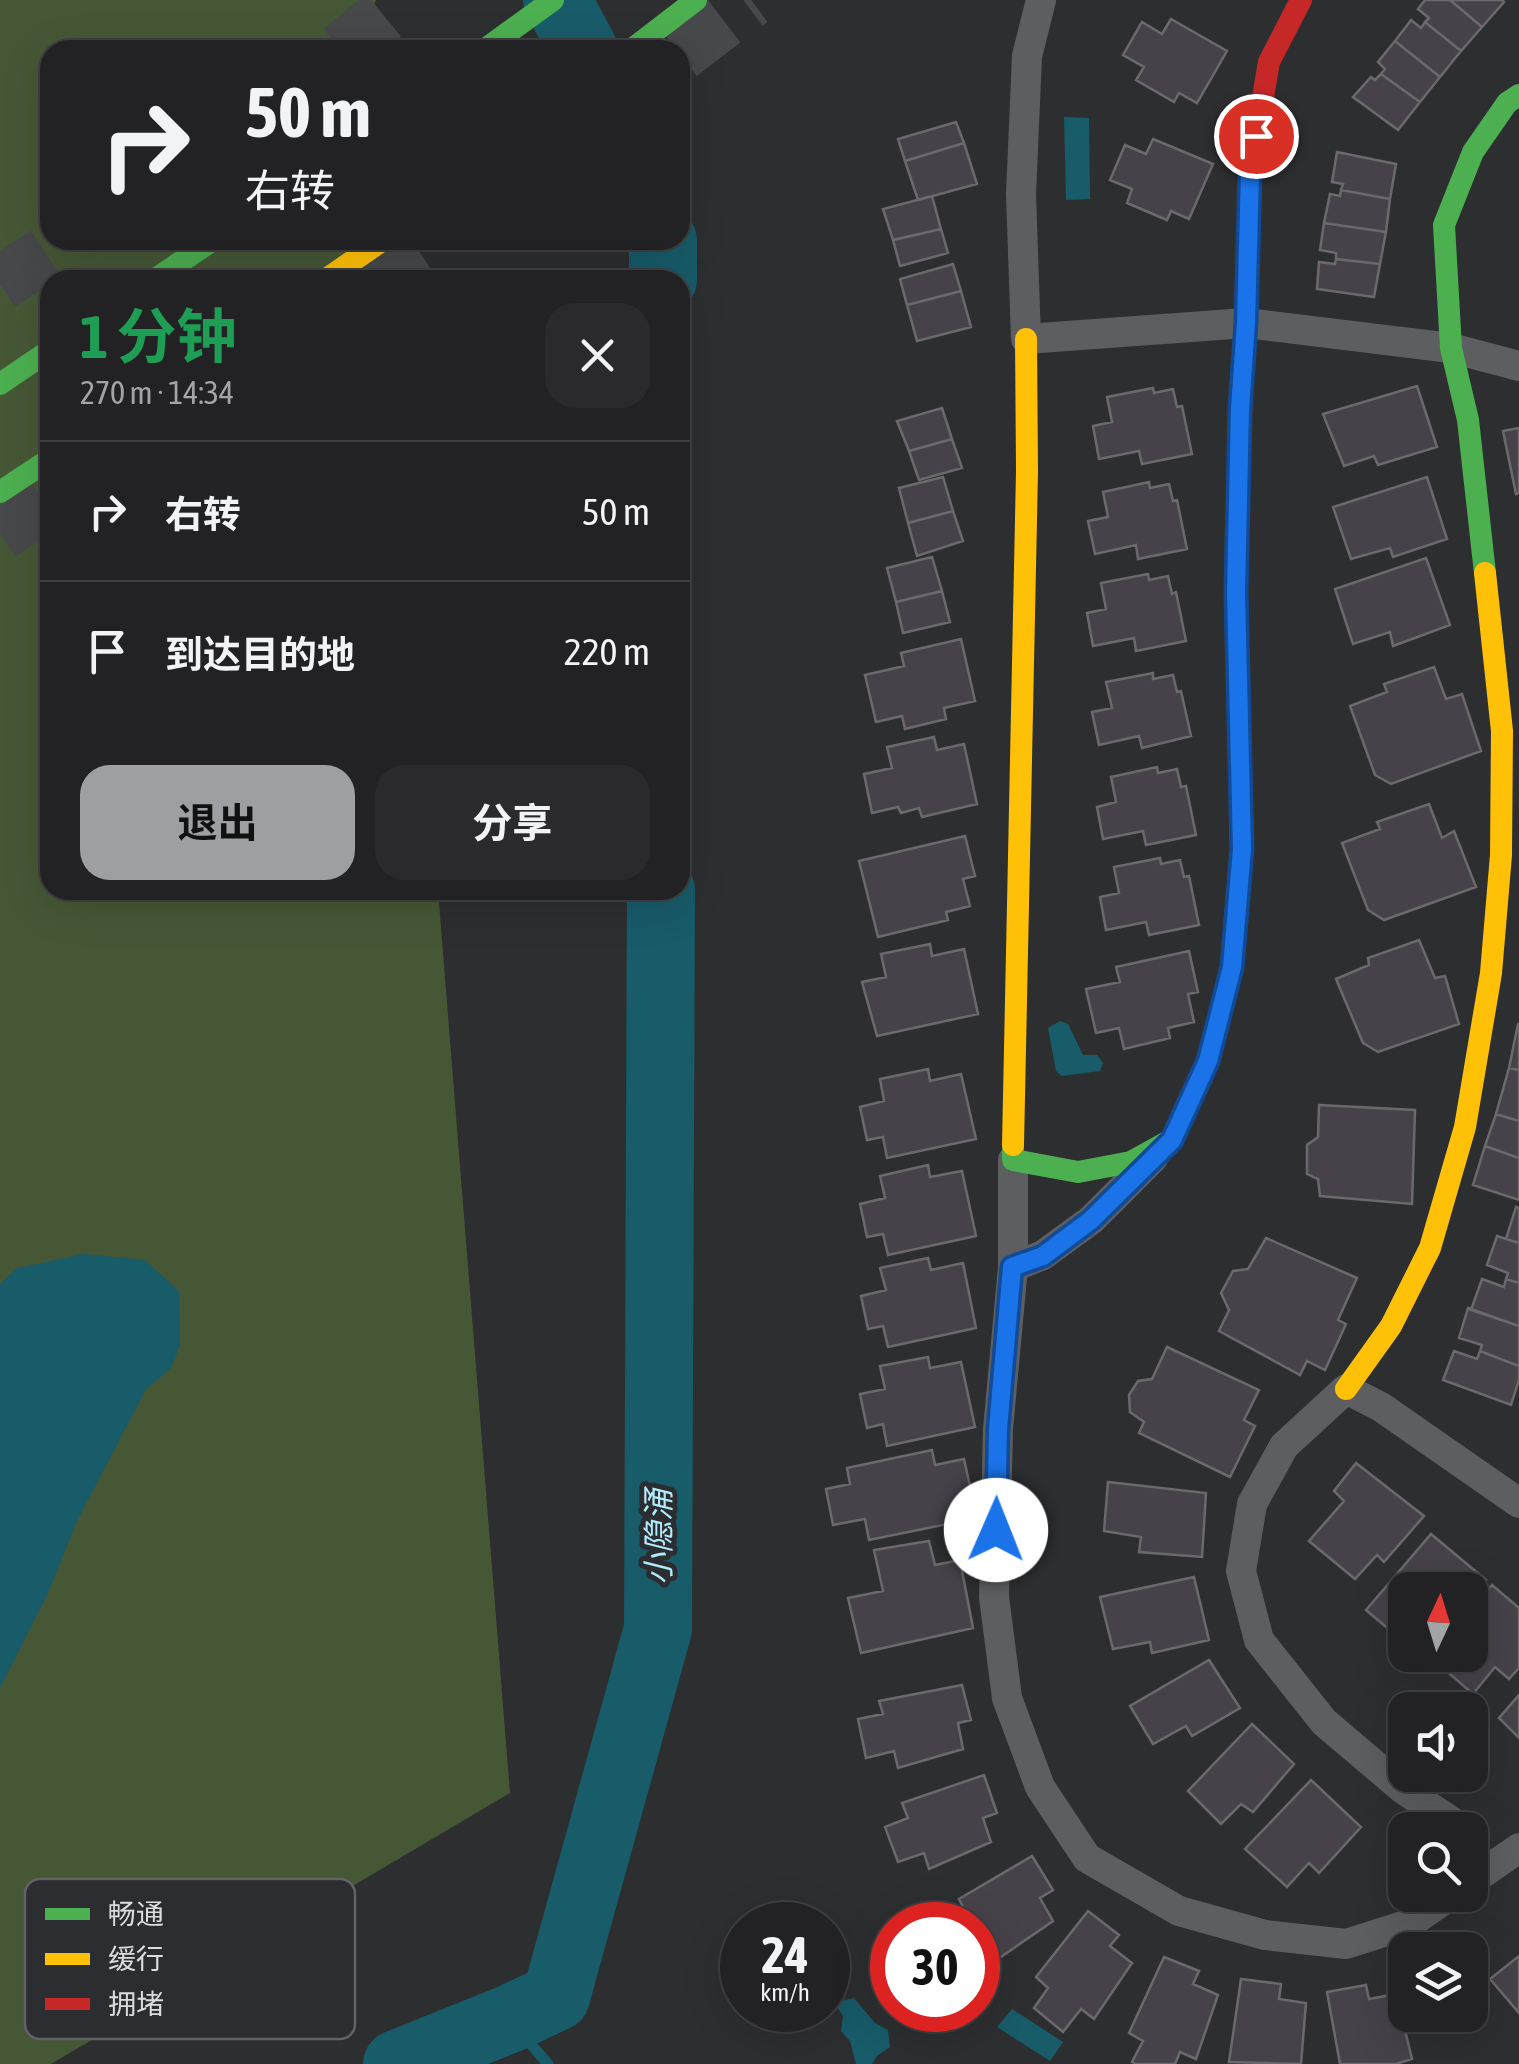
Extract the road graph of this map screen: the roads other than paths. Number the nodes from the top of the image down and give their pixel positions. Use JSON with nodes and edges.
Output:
{"nodes":[{"id":1,"x":553,"y":0,"type":"edge"},
{"id":2,"x":696,"y":0,"type":"edge"},
{"id":3,"x":1041,"y":0,"type":"edge"},
{"id":4,"x":1301,"y":0,"type":"edge"},
{"id":5,"x":498,"y":40,"type":"edge"},
{"id":6,"x":644,"y":40,"type":"edge"},
{"id":7,"x":1519,"y":95,"type":"edge"},
{"id":8,"x":198,"y":250,"type":"edge"},
{"id":9,"x":370,"y":250,"type":"edge"},
{"id":10,"x":169,"y":270,"type":"edge"},
{"id":11,"x":340,"y":270,"type":"edge"},
{"id":12,"x":1246,"y":323,"type":"junction"},
{"id":13,"x":1026,"y":339,"type":"junction"},
{"id":14,"x":1451,"y":348,"type":"junction"},
{"id":15,"x":40,"y":357,"type":"edge"},
{"id":16,"x":1519,"y":366,"type":"edge"},
{"id":17,"x":0,"y":384,"type":"edge"},
{"id":18,"x":40,"y":466,"type":"edge"},
{"id":19,"x":0,"y":492,"type":"edge"},
{"id":20,"x":1172,"y":1140,"type":"junction"},
{"id":21,"x":1012,"y":1160,"type":"junction"},
{"id":22,"x":1012,"y":1267,"type":"junction"},
{"id":23,"x":1346,"y":1389,"type":"junction"},
{"id":24,"x":1519,"y":1503,"type":"edge"},
{"id":25,"x":1437,"y":1812,"type":"edge"},
{"id":26,"x":1488,"y":1841,"type":"edge"},
{"id":27,"x":1512,"y":1852,"type":"edge"},
{"id":28,"x":1488,"y":1869,"type":"edge"},
{"id":29,"x":1426,"y":1912,"type":"edge"}],
"edges":[{"from":1,"to":5,"type":"main road"},
{"from":2,"to":6,"type":"main road"},
{"from":3,"to":13,"type":"street"},
{"from":4,"to":12,"type":"main road"},
{"from":7,"to":14,"type":"main road"},
{"from":8,"to":10,"type":"main road"},
{"from":9,"to":11,"type":"main road"},
{"from":12,"to":13,"type":"street"},
{"from":12,"to":14,"type":"street"},
{"from":12,"to":20,"type":"main road"},
{"from":13,"to":21,"type":"main road"},
{"from":14,"to":16,"type":"street"},
{"from":14,"to":23,"type":"main road"},
{"from":15,"to":17,"type":"main road"},
{"from":18,"to":19,"type":"main road"},
{"from":20,"to":21,"type":"main road"},
{"from":20,"to":22,"type":"street"},
{"from":21,"to":22,"type":"street"},
{"from":22,"to":29,"type":"street"},
{"from":23,"to":24,"type":"street"},
{"from":23,"to":25,"type":"street"},
{"from":26,"to":27,"type":"street"},
{"from":27,"to":28,"type":"street"}]}
